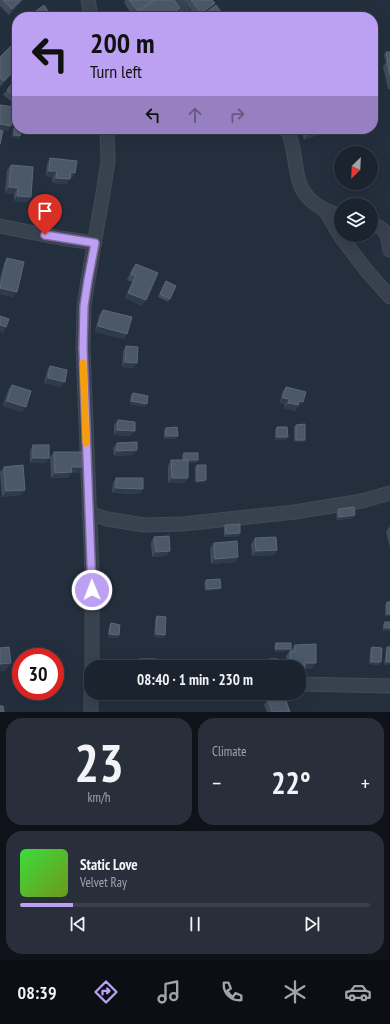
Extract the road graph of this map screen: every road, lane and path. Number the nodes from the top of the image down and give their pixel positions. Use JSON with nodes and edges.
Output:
{"nodes":[{"id":1,"x":88,"y":0,"type":"edge"},
{"id":2,"x":174,"y":0,"type":"edge"},
{"id":3,"x":90,"y":12,"type":"edge"},
{"id":4,"x":182,"y":12,"type":"edge"},
{"id":5,"x":107,"y":134,"type":"edge"},
{"id":6,"x":289,"y":134,"type":"edge"},
{"id":7,"x":325,"y":210,"type":"junction"},
{"id":8,"x":334,"y":213,"type":"edge"},
{"id":9,"x":0,"y":226,"type":"edge"},
{"id":10,"x":378,"y":226,"type":"edge"},
{"id":11,"x":95,"y":243,"type":"junction"},
{"id":12,"x":390,"y":250,"type":"edge"},
{"id":13,"x":390,"y":297,"type":"edge"},
{"id":14,"x":390,"y":492,"type":"edge"},
{"id":15,"x":89,"y":513,"type":"junction"},
{"id":16,"x":92,"y":660,"type":"edge"},
{"id":17,"x":306,"y":684,"type":"edge"},
{"id":18,"x":390,"y":686,"type":"edge"},
{"id":19,"x":91,"y":700,"type":"edge"},
{"id":20,"x":91,"y":712,"type":"edge"}],
"edges":[{"from":1,"to":3,"type":"street"},
{"from":2,"to":4,"type":"street"},
{"from":5,"to":11,"type":"street"},
{"from":6,"to":7,"type":"street"},
{"from":7,"to":8,"type":"street"},
{"from":7,"to":13,"type":"street"},
{"from":9,"to":11,"type":"street"},
{"from":10,"to":12,"type":"street"},
{"from":11,"to":15,"type":"street"},
{"from":14,"to":15,"type":"street"},
{"from":15,"to":16,"type":"street"},
{"from":17,"to":18,"type":"street"},
{"from":19,"to":20,"type":"street"}]}
